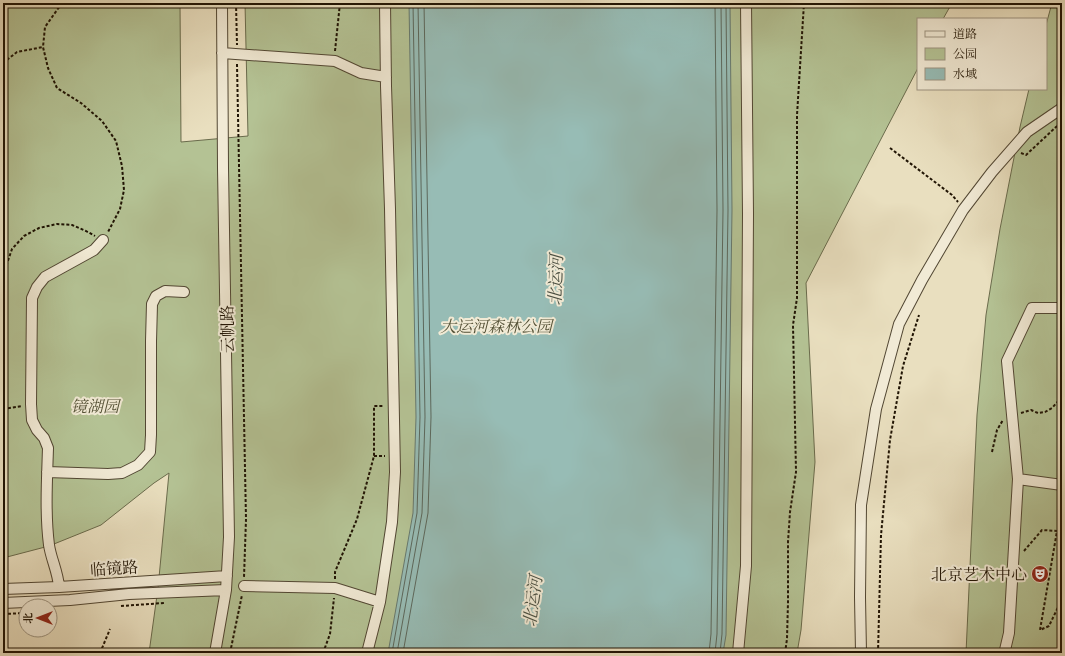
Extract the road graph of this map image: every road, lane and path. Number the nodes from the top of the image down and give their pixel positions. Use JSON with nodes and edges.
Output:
{"nodes":[{"id":1,"x":62,"y":3,"type":"edge"},
{"id":2,"x":222,"y":3,"type":"edge"},
{"id":3,"x":236,"y":3,"type":"edge"},
{"id":4,"x":340,"y":3,"type":"edge"},
{"id":5,"x":385,"y":3,"type":"edge"},
{"id":6,"x":746,"y":3,"type":"edge"},
{"id":7,"x":804,"y":3,"type":"edge"},
{"id":8,"x":43,"y":47,"type":"junction"},
{"id":9,"x":222,"y":52,"type":"junction"},
{"id":10,"x":237,"y":54,"type":"junction"},
{"id":11,"x":335,"y":61,"type":"junction"},
{"id":12,"x":3,"y":62,"type":"edge"},
{"id":13,"x":386,"y":77,"type":"junction"},
{"id":14,"x":1062,"y":108,"type":"edge"},
{"id":15,"x":1062,"y":123,"type":"edge"},
{"id":16,"x":890,"y":148,"type":"dead end"},
{"id":17,"x":1012,"y":149,"type":"junction"},
{"id":18,"x":964,"y":210,"type":"junction"},
{"id":19,"x":103,"y":240,"type":"junction"},
{"id":20,"x":3,"y":275,"type":"edge"},
{"id":21,"x":184,"y":292,"type":"dead end"},
{"id":22,"x":1062,"y":308,"type":"edge"},
{"id":23,"x":919,"y":315,"type":"dead end"},
{"id":24,"x":31,"y":404,"type":"junction"},
{"id":25,"x":394,"y":406,"type":"junction"},
{"id":26,"x":3,"y":409,"type":"edge"},
{"id":27,"x":47,"y":472,"type":"junction"},
{"id":28,"x":1018,"y":479,"type":"junction"},
{"id":29,"x":1062,"y":485,"type":"edge"},
{"id":30,"x":1012,"y":563,"type":"junction"},
{"id":31,"x":227,"y":576,"type":"junction"},
{"id":32,"x":244,"y":586,"type":"junction"},
{"id":33,"x":59,"y":587,"type":"junction"},
{"id":34,"x":335,"y":588,"type":"junction"},
{"id":35,"x":3,"y":589,"type":"edge"},
{"id":36,"x":226,"y":590,"type":"junction"},
{"id":37,"x":1062,"y":599,"type":"edge"},
{"id":38,"x":380,"y":602,"type":"junction"},
{"id":39,"x":3,"y":603,"type":"edge"},
{"id":40,"x":169,"y":603,"type":"dead end"},
{"id":41,"x":115,"y":606,"type":"dead end"},
{"id":42,"x":18,"y":613,"type":"edge"},
{"id":43,"x":3,"y":614,"type":"edge"},
{"id":44,"x":110,"y":629,"type":"dead end"},
{"id":45,"x":100,"y":653,"type":"edge"},
{"id":46,"x":215,"y":653,"type":"edge"},
{"id":47,"x":230,"y":653,"type":"edge"},
{"id":48,"x":323,"y":653,"type":"edge"},
{"id":49,"x":367,"y":653,"type":"edge"},
{"id":50,"x":738,"y":653,"type":"edge"},
{"id":51,"x":786,"y":653,"type":"edge"},
{"id":52,"x":861,"y":653,"type":"edge"},
{"id":53,"x":878,"y":653,"type":"edge"},
{"id":54,"x":1008,"y":653,"type":"edge"}],
"edges":[{"from":1,"to":8,"type":"path"},
{"from":2,"to":9,"type":"street","name":"云帆路"},
{"from":3,"to":10,"type":"path","name":"云帆路"},
{"from":4,"to":11,"type":"path"},
{"from":5,"to":13,"type":"street"},
{"from":6,"to":50,"type":"street"},
{"from":7,"to":51,"type":"path"},
{"from":8,"to":12,"type":"path"},
{"from":8,"to":19,"type":"path"},
{"from":9,"to":10,"type":"street"},
{"from":9,"to":31,"type":"street","name":"云帆路"},
{"from":10,"to":11,"type":"street"},
{"from":10,"to":32,"type":"path","name":"云帆路"},
{"from":11,"to":13,"type":"street"},
{"from":13,"to":25,"type":"street"},
{"from":14,"to":17,"type":"street"},
{"from":15,"to":17,"type":"path"},
{"from":16,"to":18,"type":"path"},
{"from":17,"to":18,"type":"street"},
{"from":18,"to":52,"type":"street"},
{"from":19,"to":20,"type":"path"},
{"from":19,"to":24,"type":"street"},
{"from":21,"to":27,"type":"street"},
{"from":22,"to":28,"type":"street"},
{"from":23,"to":53,"type":"path"},
{"from":24,"to":26,"type":"path"},
{"from":24,"to":27,"type":"street"},
{"from":25,"to":34,"type":"path"},
{"from":25,"to":38,"type":"street"},
{"from":27,"to":33,"type":"street"},
{"from":28,"to":29,"type":"street"},
{"from":28,"to":30,"type":"street"},
{"from":30,"to":37,"type":"path"},
{"from":30,"to":54,"type":"street"},
{"from":31,"to":33,"type":"street","name":"临镜路"},
{"from":31,"to":36,"type":"street","name":"云帆路"},
{"from":32,"to":34,"type":"street"},
{"from":32,"to":47,"type":"path","name":"云帆路"},
{"from":33,"to":35,"type":"street","name":"临镜路"},
{"from":34,"to":38,"type":"street"},
{"from":34,"to":48,"type":"path"},
{"from":36,"to":39,"type":"street","name":"临镜路"},
{"from":36,"to":46,"type":"street","name":"云帆路"},
{"from":38,"to":49,"type":"street"},
{"from":40,"to":41,"type":"path"},
{"from":42,"to":43,"type":"path"},
{"from":44,"to":45,"type":"path"}]}
